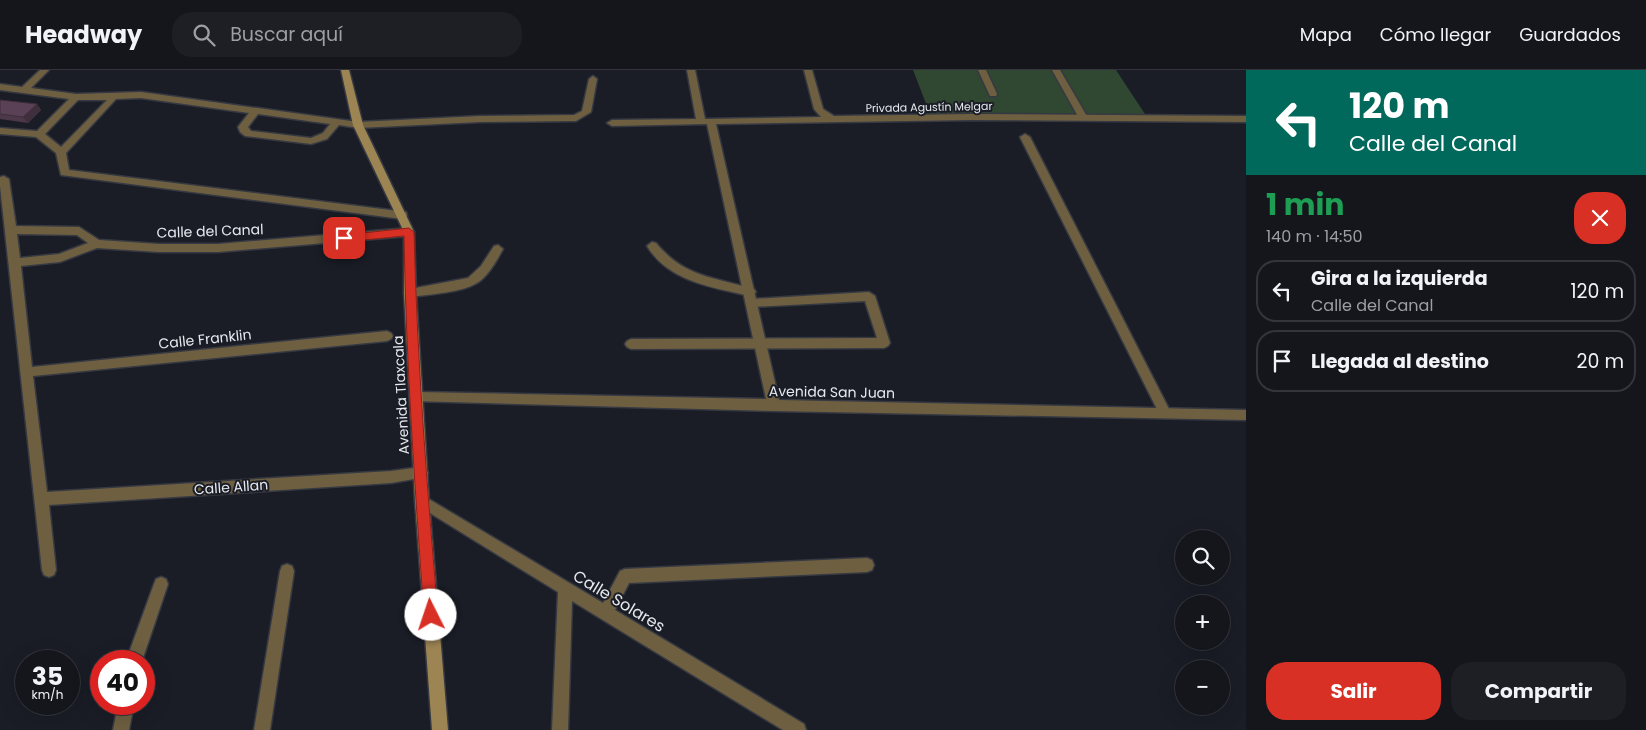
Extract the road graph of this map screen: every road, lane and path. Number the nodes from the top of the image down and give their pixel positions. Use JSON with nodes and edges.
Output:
{"nodes":[{"id":1,"x":45,"y":70,"type":"edge"},
{"id":2,"x":344,"y":70,"type":"edge"},
{"id":3,"x":691,"y":70,"type":"edge"},
{"id":4,"x":808,"y":70,"type":"edge"},
{"id":5,"x":982,"y":70,"type":"edge"},
{"id":6,"x":1056,"y":70,"type":"edge"},
{"id":7,"x":593,"y":79,"type":"dead end"},
{"id":8,"x":0,"y":87,"type":"edge"},
{"id":9,"x":24,"y":90,"type":"junction"},
{"id":10,"x":993,"y":94,"type":"dead end"},
{"id":11,"x":76,"y":97,"type":"junction"},
{"id":12,"x":113,"y":97,"type":"junction"},
{"id":13,"x":255,"y":111,"type":"junction"},
{"id":14,"x":1083,"y":118,"type":"junction"},
{"id":15,"x":1246,"y":119,"type":"edge"},
{"id":16,"x":834,"y":120,"type":"junction"},
{"id":17,"x":336,"y":122,"type":"junction"},
{"id":18,"x":706,"y":122,"type":"junction"},
{"id":19,"x":612,"y":123,"type":"dead end"},
{"id":20,"x":358,"y":125,"type":"junction"},
{"id":21,"x":0,"y":131,"type":"edge"},
{"id":22,"x":39,"y":134,"type":"junction"},
{"id":23,"x":1025,"y":137,"type":"dead end"},
{"id":24,"x":61,"y":152,"type":"junction"},
{"id":25,"x":4,"y":179,"type":"dead end"},
{"id":26,"x":402,"y":215,"type":"junction"},
{"id":27,"x":11,"y":230,"type":"junction"},
{"id":28,"x":409,"y":232,"type":"junction"},
{"id":29,"x":96,"y":244,"type":"junction"},
{"id":30,"x":652,"y":246,"type":"dead end"},
{"id":31,"x":498,"y":249,"type":"dead end"},
{"id":32,"x":14,"y":263,"type":"junction"},
{"id":33,"x":410,"y":293,"type":"junction"},
{"id":34,"x":751,"y":297,"type":"junction"},
{"id":35,"x":387,"y":336,"type":"dead end"},
{"id":36,"x":631,"y":344,"type":"dead end"},
{"id":37,"x":761,"y":344,"type":"junction"},
{"id":38,"x":26,"y":372,"type":"junction"},
{"id":39,"x":416,"y":397,"type":"junction"},
{"id":40,"x":774,"y":406,"type":"junction"},
{"id":41,"x":1165,"y":413,"type":"junction"},
{"id":42,"x":1246,"y":415,"type":"edge"},
{"id":43,"x":421,"y":473,"type":"junction"},
{"id":44,"x":42,"y":499,"type":"junction"},
{"id":45,"x":422,"y":501,"type":"junction"},
{"id":46,"x":867,"y":565,"type":"dead end"},
{"id":47,"x":49,"y":570,"type":"dead end"},
{"id":48,"x":287,"y":571,"type":"dead end"},
{"id":49,"x":161,"y":584,"type":"dead end"},
{"id":50,"x":565,"y":588,"type":"junction"},
{"id":51,"x":606,"y":613,"type":"junction"},
{"id":52,"x":138,"y":650,"type":"edge"},
{"id":53,"x":124,"y":715,"type":"edge"},
{"id":54,"x":121,"y":730,"type":"edge"},
{"id":55,"x":262,"y":730,"type":"edge"},
{"id":56,"x":440,"y":730,"type":"edge"},
{"id":57,"x":560,"y":730,"type":"edge"},
{"id":58,"x":798,"y":730,"type":"edge"}],
"edges":[{"from":1,"to":9,"type":"street"},
{"from":2,"to":20,"type":"street","name":"Avenida Tlaxcala"},
{"from":3,"to":18,"type":"street"},
{"from":4,"to":16,"type":"street"},
{"from":5,"to":10,"type":"street"},
{"from":6,"to":14,"type":"street"},
{"from":7,"to":20,"type":"street"},
{"from":8,"to":9,"type":"street"},
{"from":9,"to":11,"type":"street"},
{"from":11,"to":12,"type":"street"},
{"from":11,"to":22,"type":"street"},
{"from":12,"to":13,"type":"street"},
{"from":12,"to":24,"type":"street"},
{"from":13,"to":17,"type":"street"},
{"from":13,"to":17,"type":"street"},
{"from":14,"to":15,"type":"street","name":"Privada Agustín Melgar"},
{"from":14,"to":16,"type":"street","name":"Privada Agustín Melgar"},
{"from":16,"to":18,"type":"street","name":"Privada Agustín Melgar"},
{"from":17,"to":20,"type":"street"},
{"from":18,"to":19,"type":"street","name":"Privada Agustín Melgar"},
{"from":18,"to":34,"type":"street"},
{"from":20,"to":26,"type":"street","name":"Avenida Tlaxcala"},
{"from":21,"to":22,"type":"street"},
{"from":22,"to":24,"type":"street"},
{"from":23,"to":41,"type":"street"},
{"from":24,"to":26,"type":"street"},
{"from":25,"to":27,"type":"street"},
{"from":26,"to":28,"type":"street","name":"Avenida Tlaxcala"},
{"from":27,"to":29,"type":"street"},
{"from":27,"to":32,"type":"street"},
{"from":28,"to":29,"type":"street","name":"Calle del Canal"},
{"from":28,"to":33,"type":"street","name":"Avenida Tlaxcala"},
{"from":29,"to":32,"type":"street","name":"Calle del Canal"},
{"from":30,"to":34,"type":"street"},
{"from":31,"to":33,"type":"street"},
{"from":32,"to":38,"type":"street"},
{"from":33,"to":39,"type":"street","name":"Avenida Tlaxcala"},
{"from":34,"to":37,"type":"street"},
{"from":34,"to":37,"type":"street"},
{"from":35,"to":38,"type":"street","name":"Calle Franklin"},
{"from":36,"to":37,"type":"street"},
{"from":37,"to":40,"type":"street"},
{"from":38,"to":44,"type":"street"},
{"from":39,"to":40,"type":"street","name":"Avenida San Juan"},
{"from":39,"to":43,"type":"street","name":"Avenida Tlaxcala"},
{"from":40,"to":41,"type":"street","name":"Avenida San Juan"},
{"from":41,"to":42,"type":"street","name":"Avenida San Juan"},
{"from":43,"to":44,"type":"street","name":"Calle Allan"},
{"from":43,"to":45,"type":"street","name":"Avenida Tlaxcala"},
{"from":44,"to":47,"type":"street"},
{"from":45,"to":50,"type":"street","name":"Calle Solares"},
{"from":45,"to":56,"type":"street","name":"Avenida Tlaxcala"},
{"from":46,"to":51,"type":"street"},
{"from":48,"to":55,"type":"street"},
{"from":49,"to":52,"type":"street"},
{"from":50,"to":51,"type":"street","name":"Calle Solares"},
{"from":50,"to":57,"type":"street"},
{"from":51,"to":58,"type":"street","name":"Calle Solares"},
{"from":53,"to":54,"type":"street"}]}
